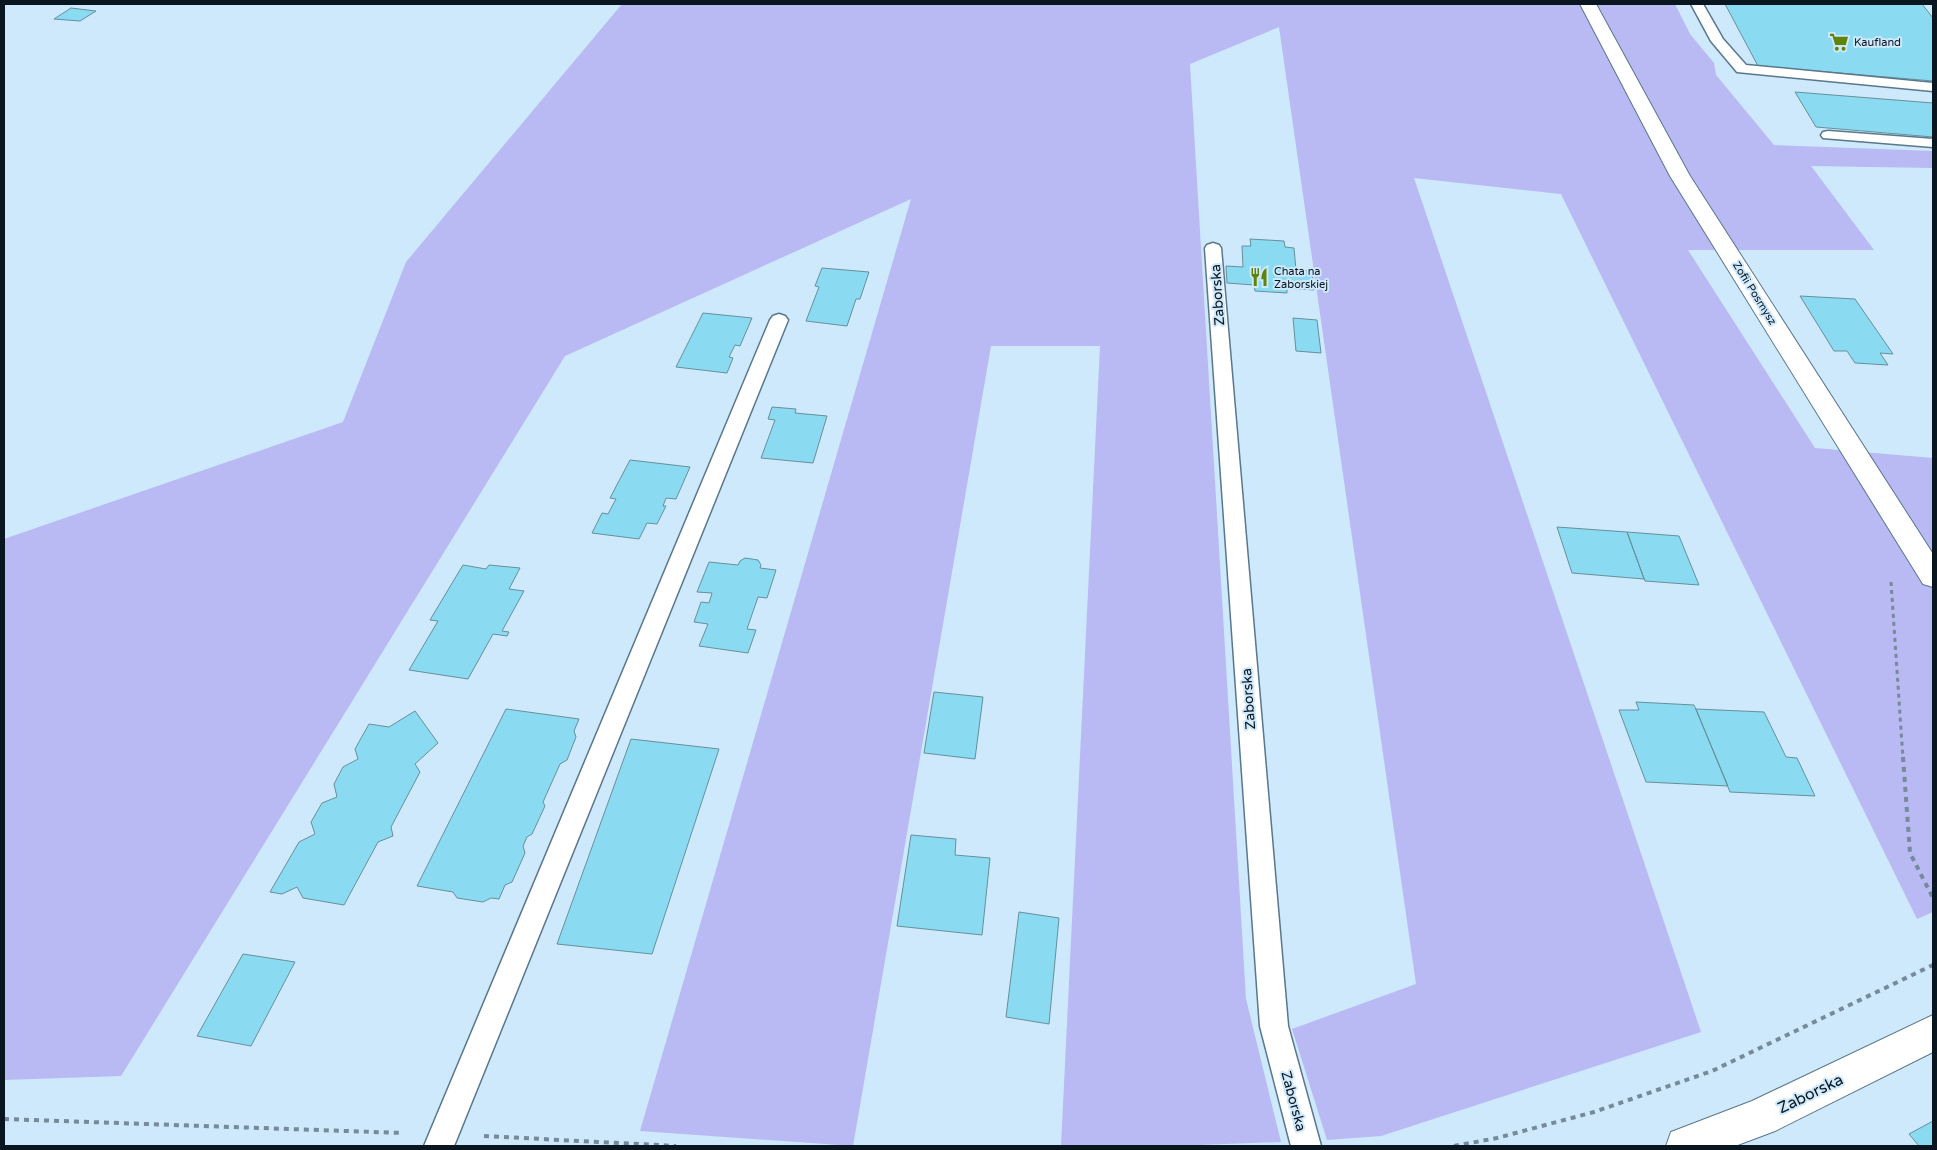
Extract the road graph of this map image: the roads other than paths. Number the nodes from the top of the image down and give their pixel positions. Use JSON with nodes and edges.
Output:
{"nodes":[{"id":1,"x":1588,"y":4,"type":"edge"},
{"id":2,"x":1697,"y":4,"type":"edge"},
{"id":3,"x":1933,"y":87,"type":"edge"},
{"id":4,"x":1828,"y":135,"type":"dead end"},
{"id":5,"x":1933,"y":143,"type":"edge"},
{"id":6,"x":1213,"y":248,"type":"dead end"},
{"id":7,"x":779,"y":320,"type":"dead end"},
{"id":8,"x":1933,"y":576,"type":"edge"},
{"id":9,"x":1933,"y":1033,"type":"edge"},
{"id":10,"x":441,"y":1140,"type":"edge"},
{"id":11,"x":1306,"y":1146,"type":"edge"},
{"id":12,"x":1685,"y":1146,"type":"edge"}],
"edges":[{"from":1,"to":8,"type":"street","name":"Zofii Posmysz"},
{"from":2,"to":3,"type":"lane"},
{"from":4,"to":5,"type":"lane"},
{"from":6,"to":11,"type":"lane","name":"Zaborska"},
{"from":7,"to":10,"type":"lane"},
{"from":9,"to":12,"type":"street","name":"Zaborska"}]}
